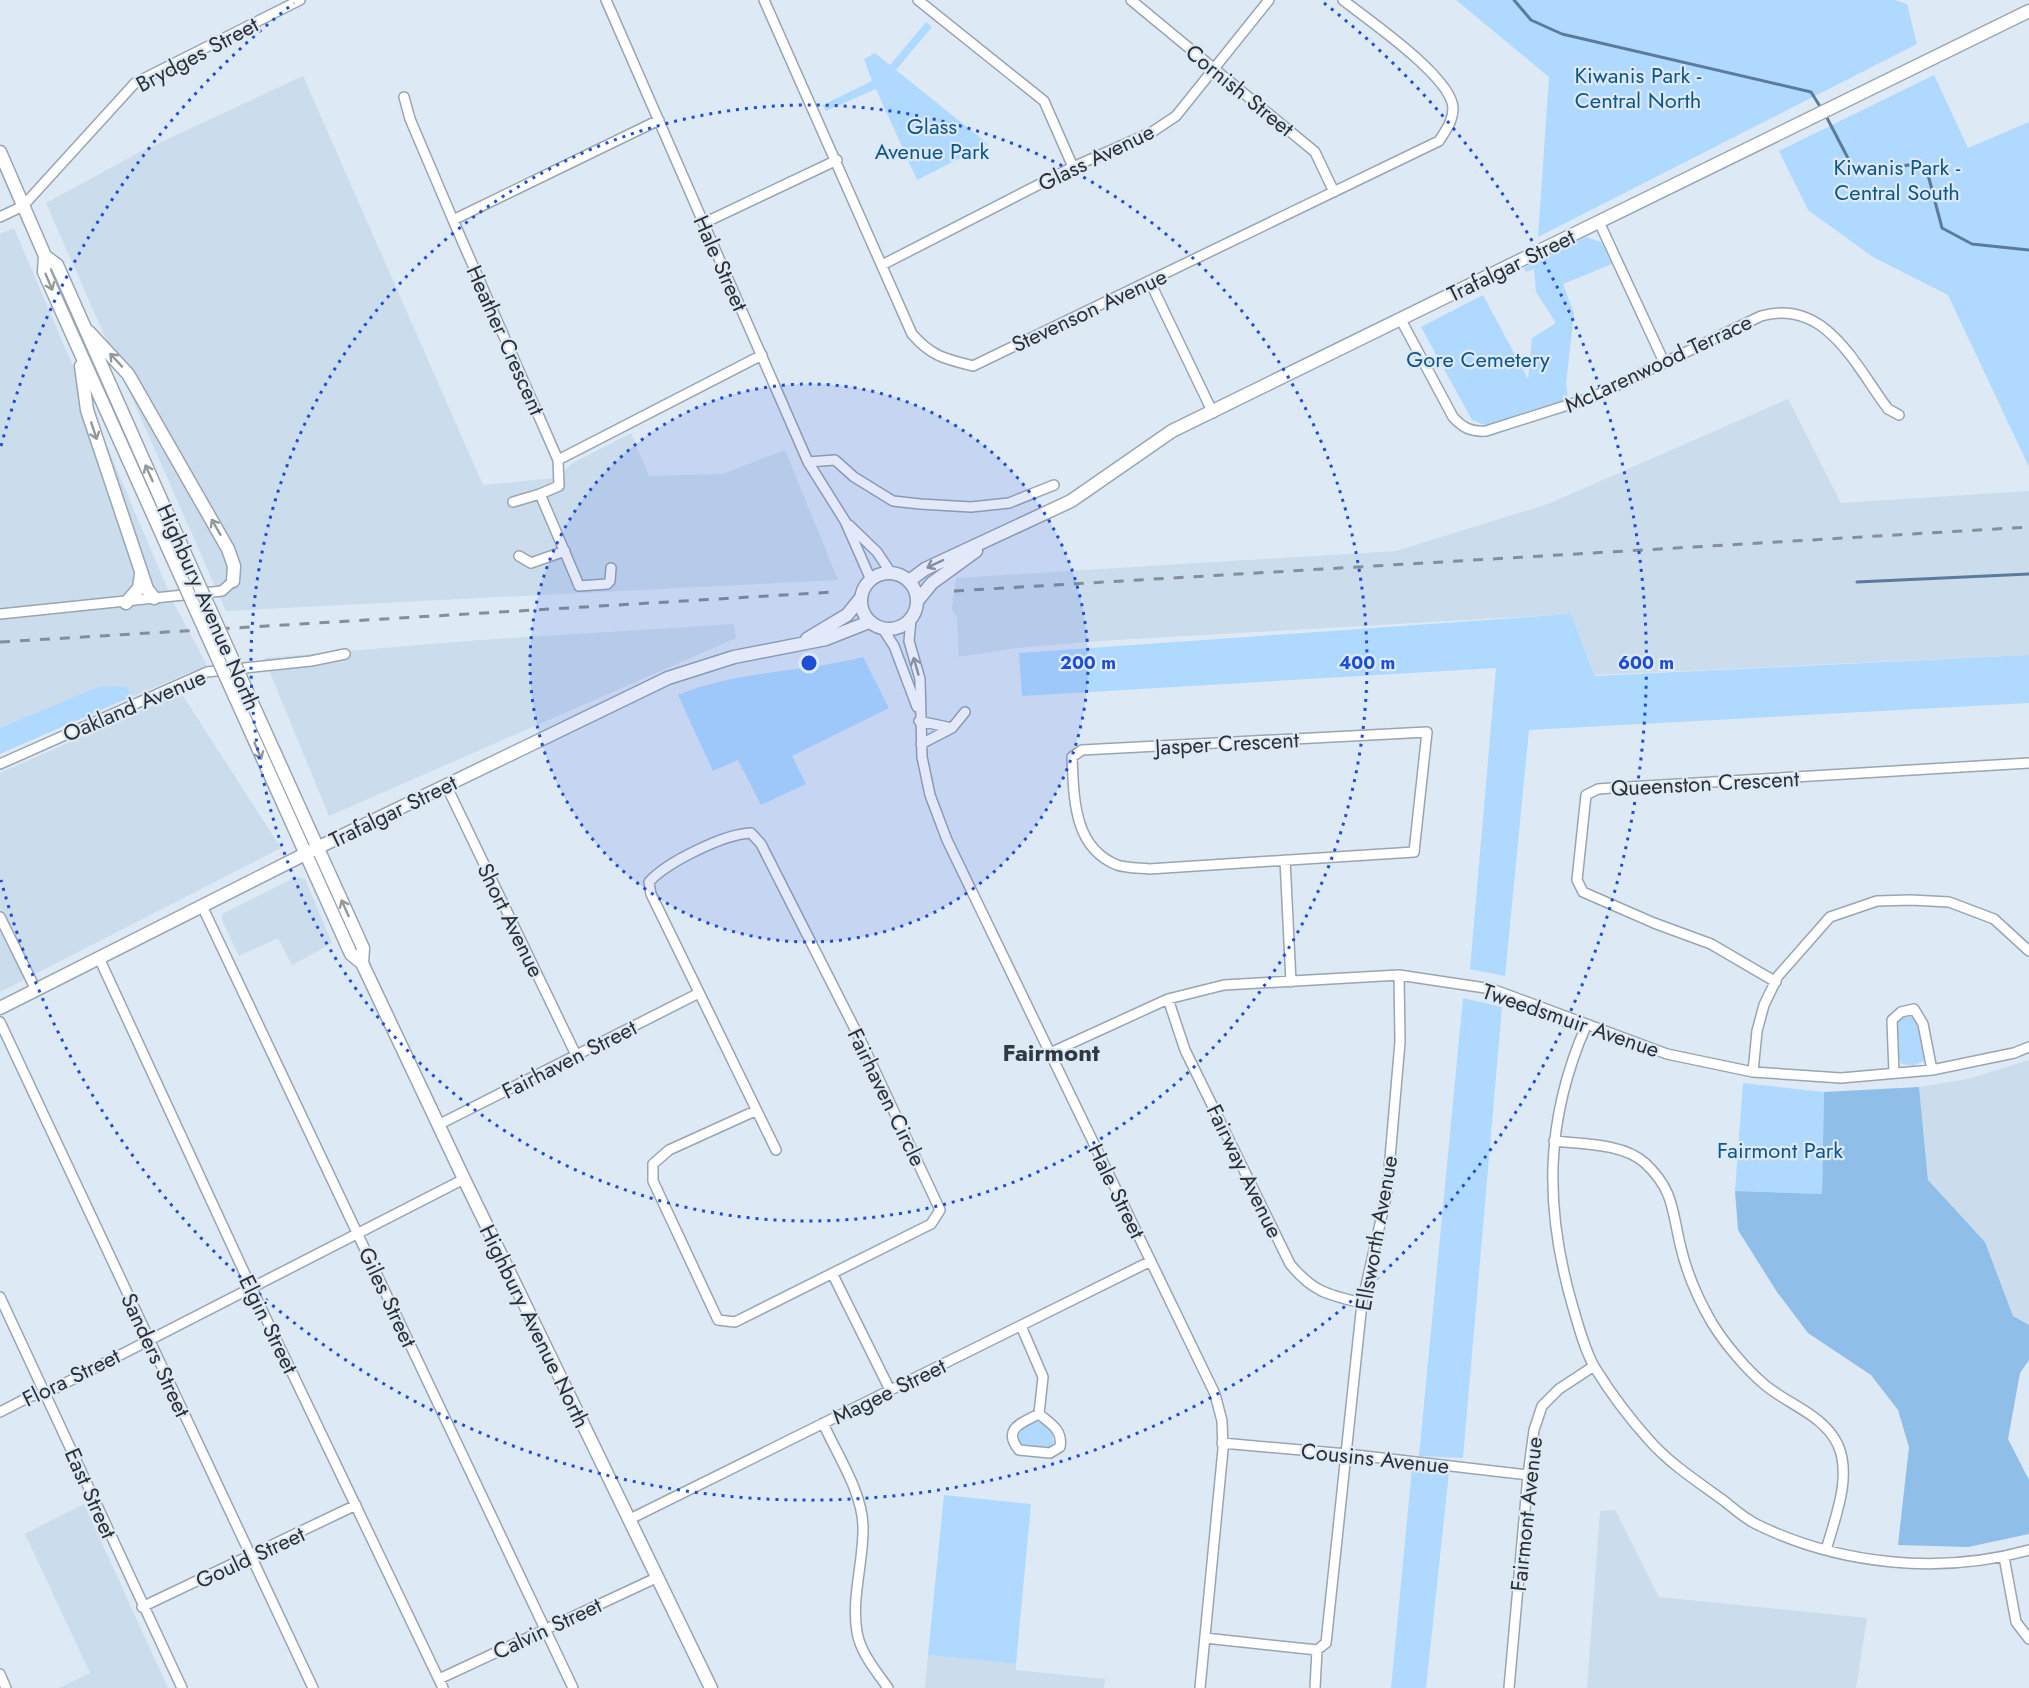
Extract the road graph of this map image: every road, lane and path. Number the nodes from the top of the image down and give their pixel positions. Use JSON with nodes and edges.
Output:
{"nodes":[{"id":1,"x":300,"y":0,"type":"edge"},
{"id":2,"x":606,"y":0,"type":"edge"},
{"id":3,"x":764,"y":0,"type":"edge"},
{"id":4,"x":918,"y":0,"type":"edge"},
{"id":5,"x":1131,"y":0,"type":"edge"},
{"id":6,"x":1269,"y":0,"type":"edge"},
{"id":7,"x":1343,"y":0,"type":"edge"},
{"id":8,"x":2029,"y":11,"type":"edge"},
{"id":9,"x":1215,"y":70,"type":"junction"},
{"id":10,"x":404,"y":97,"type":"dead end"},
{"id":11,"x":659,"y":120,"type":"junction"},
{"id":12,"x":0,"y":152,"type":"edge"},
{"id":13,"x":837,"y":160,"type":"junction"},
{"id":14,"x":1073,"y":167,"type":"junction"},
{"id":15,"x":1334,"y":192,"type":"junction"},
{"id":16,"x":23,"y":206,"type":"junction"},
{"id":17,"x":0,"y":217,"type":"edge"},
{"id":18,"x":453,"y":220,"type":"junction"},
{"id":19,"x":1599,"y":222,"type":"junction"},
{"id":20,"x":704,"y":223,"type":"junction"},
{"id":21,"x":45,"y":256,"type":"junction"},
{"id":22,"x":882,"y":265,"type":"junction"},
{"id":23,"x":1150,"y":282,"type":"junction"},
{"id":24,"x":1401,"y":320,"type":"junction"},
{"id":25,"x":83,"y":325,"type":"junction"},
{"id":26,"x":80,"y":353,"type":"junction"},
{"id":27,"x":762,"y":355,"type":"junction"},
{"id":28,"x":1665,"y":362,"type":"junction"},
{"id":29,"x":1213,"y":412,"type":"junction"},
{"id":30,"x":1899,"y":415,"type":"dead end"},
{"id":31,"x":558,"y":460,"type":"junction"},
{"id":32,"x":808,"y":462,"type":"junction"},
{"id":33,"x":1054,"y":485,"type":"dead end"},
{"id":34,"x":540,"y":494,"type":"junction"},
{"id":35,"x":513,"y":502,"type":"dead end"},
{"id":36,"x":845,"y":521,"type":"junction"},
{"id":37,"x":1002,"y":533,"type":"junction"},
{"id":38,"x":565,"y":551,"type":"junction"},
{"id":39,"x":519,"y":556,"type":"dead end"},
{"id":40,"x":611,"y":568,"type":"dead end"},
{"id":41,"x":141,"y":573,"type":"junction"},
{"id":42,"x":891,"y":573,"type":"junction"},
{"id":43,"x":870,"y":580,"type":"junction"},
{"id":44,"x":233,"y":581,"type":"joint"},
{"id":45,"x":909,"y":581,"type":"junction"},
{"id":46,"x":154,"y":598,"type":"junction"},
{"id":47,"x":860,"y":599,"type":"junction"},
{"id":48,"x":918,"y":600,"type":"junction"},
{"id":49,"x":126,"y":603,"type":"junction"},
{"id":50,"x":0,"y":614,"type":"edge"},
{"id":51,"x":911,"y":620,"type":"junction"},
{"id":52,"x":869,"y":622,"type":"junction"},
{"id":53,"x":883,"y":629,"type":"junction"},
{"id":54,"x":797,"y":645,"type":"junction"},
{"id":55,"x":345,"y":654,"type":"dead end"},
{"id":56,"x":965,"y":712,"type":"dead end"},
{"id":57,"x":919,"y":716,"type":"junction"},
{"id":58,"x":952,"y":728,"type":"junction"},
{"id":59,"x":921,"y":744,"type":"junction"},
{"id":60,"x":2029,"y":763,"type":"edge"},
{"id":61,"x":0,"y":764,"type":"edge"},
{"id":62,"x":446,"y":784,"type":"junction"},
{"id":63,"x":319,"y":847,"type":"junction"},
{"id":64,"x":304,"y":854,"type":"junction"},
{"id":65,"x":1285,"y":860,"type":"junction"},
{"id":66,"x":202,"y":906,"type":"junction"},
{"id":67,"x":0,"y":917,"type":"edge"},
{"id":68,"x":2028,"y":948,"type":"edge"},
{"id":69,"x":99,"y":958,"type":"junction"},
{"id":70,"x":362,"y":963,"type":"junction"},
{"id":71,"x":1399,"y":975,"type":"junction"},
{"id":72,"x":1291,"y":982,"type":"junction"},
{"id":73,"x":1776,"y":982,"type":"junction"},
{"id":74,"x":36,"y":990,"type":"junction"},
{"id":75,"x":699,"y":993,"type":"junction"},
{"id":76,"x":1168,"y":999,"type":"junction"},
{"id":77,"x":0,"y":1008,"type":"edge"},
{"id":78,"x":0,"y":1022,"type":"edge"},
{"id":79,"x":1586,"y":1026,"type":"junction"},
{"id":80,"x":2029,"y":1047,"type":"edge"},
{"id":81,"x":1050,"y":1053,"type":"junction"},
{"id":82,"x":576,"y":1055,"type":"junction"},
{"id":83,"x":1932,"y":1070,"type":"junction"},
{"id":84,"x":1753,"y":1072,"type":"junction"},
{"id":85,"x":1894,"y":1073,"type":"junction"},
{"id":86,"x":755,"y":1111,"type":"junction"},
{"id":87,"x":438,"y":1125,"type":"junction"},
{"id":88,"x":1554,"y":1141,"type":"junction"},
{"id":89,"x":776,"y":1150,"type":"dead end"},
{"id":90,"x":464,"y":1179,"type":"junction"},
{"id":91,"x":357,"y":1232,"type":"junction"},
{"id":92,"x":1151,"y":1261,"type":"junction"},
{"id":93,"x":832,"y":1275,"type":"junction"},
{"id":94,"x":251,"y":1287,"type":"junction"},
{"id":95,"x":0,"y":1297,"type":"edge"},
{"id":96,"x":1362,"y":1303,"type":"junction"},
{"id":97,"x":1021,"y":1326,"type":"junction"},
{"id":98,"x":149,"y":1339,"type":"junction"},
{"id":99,"x":1594,"y":1366,"type":"junction"},
{"id":100,"x":890,"y":1390,"type":"junction"},
{"id":101,"x":46,"y":1393,"type":"junction"},
{"id":102,"x":0,"y":1412,"type":"edge"},
{"id":103,"x":1039,"y":1414,"type":"junction"},
{"id":104,"x":823,"y":1424,"type":"junction"},
{"id":105,"x":1222,"y":1443,"type":"junction"},
{"id":106,"x":1347,"y":1454,"type":"junction"},
{"id":107,"x":1528,"y":1475,"type":"junction"},
{"id":108,"x":356,"y":1506,"type":"junction"},
{"id":109,"x":628,"y":1520,"type":"junction"},
{"id":110,"x":1826,"y":1550,"type":"junction"},
{"id":111,"x":2029,"y":1550,"type":"edge"},
{"id":112,"x":252,"y":1557,"type":"junction"},
{"id":113,"x":2004,"y":1557,"type":"junction"},
{"id":114,"x":656,"y":1578,"type":"junction"},
{"id":115,"x":142,"y":1607,"type":"junction"},
{"id":116,"x":545,"y":1627,"type":"junction"},
{"id":117,"x":1205,"y":1638,"type":"junction"},
{"id":118,"x":2029,"y":1640,"type":"edge"},
{"id":119,"x":1317,"y":1650,"type":"junction"},
{"id":120,"x":0,"y":1674,"type":"edge"},
{"id":121,"x":441,"y":1684,"type":"edge"},
{"id":122,"x":6,"y":1688,"type":"edge"},
{"id":123,"x":182,"y":1688,"type":"edge"},
{"id":124,"x":314,"y":1688,"type":"edge"},
{"id":125,"x":573,"y":1688,"type":"edge"},
{"id":126,"x":711,"y":1688,"type":"edge"},
{"id":127,"x":888,"y":1688,"type":"edge"},
{"id":128,"x":1200,"y":1688,"type":"edge"},
{"id":129,"x":1315,"y":1688,"type":"edge"},
{"id":130,"x":1509,"y":1688,"type":"edge"}],
"edges":[{"from":1,"to":16,"type":"street","name":"Brydges Street"},
{"from":2,"to":11,"type":"street","name":"Hale Street"},
{"from":3,"to":13,"type":"street","name":"Stevenson Avenue"},
{"from":4,"to":14,"type":"street"},
{"from":5,"to":9,"type":"street","name":"Cornish Street"},
{"from":6,"to":9,"type":"street","name":"Glass Avenue"},
{"from":7,"to":15,"type":"street","name":"Stevenson Avenue"},
{"from":8,"to":19,"type":"main road","name":"Trafalgar Street"},
{"from":9,"to":14,"type":"street","name":"Glass Avenue"},
{"from":9,"to":15,"type":"street","name":"Cornish Street"},
{"from":10,"to":18,"type":"street","name":"Heather Crescent"},
{"from":11,"to":18,"type":"street"},
{"from":11,"to":20,"type":"street","name":"Hale Street"},
{"from":12,"to":16,"type":"main road","name":"Highbury Avenue North"},
{"from":13,"to":20,"type":"street"},
{"from":13,"to":22,"type":"street","name":"Stevenson Avenue"},
{"from":14,"to":22,"type":"street","name":"Glass Avenue"},
{"from":15,"to":23,"type":"street","name":"Stevenson Avenue"},
{"from":16,"to":17,"type":"street","name":"Brydges Street"},
{"from":16,"to":21,"type":"main road","name":"Highbury Avenue North"},
{"from":18,"to":31,"type":"street","name":"Heather Crescent"},
{"from":19,"to":24,"type":"main road","name":"Trafalgar Street"},
{"from":19,"to":28,"type":"street"},
{"from":20,"to":27,"type":"street","name":"Hale Street"},
{"from":21,"to":25,"type":"main road","name":"Highbury Avenue North"},
{"from":21,"to":26,"type":"main road","name":"Highbury Avenue North","one_way":true},
{"from":22,"to":23,"type":"street","name":"Stevenson Avenue"},
{"from":23,"to":29,"type":"street","name":"Stevenson Avenue"},
{"from":24,"to":28,"type":"street","name":"McLarenwood Terrace"},
{"from":24,"to":29,"type":"main road","name":"Trafalgar Street"},
{"from":44,"to":25,"type":"main road","one_way":true},
{"from":63,"to":25,"type":"main road","name":"Highbury Avenue North","one_way":true,"bridge":true},
{"from":26,"to":41,"type":"main road","one_way":true},
{"from":26,"to":64,"type":"main road","name":"Highbury Avenue North","one_way":true,"bridge":true},
{"from":27,"to":31,"type":"street"},
{"from":27,"to":32,"type":"street","name":"Hale Street"},
{"from":28,"to":30,"type":"street","name":"McLarenwood Terrace"},
{"from":29,"to":37,"type":"main road","name":"Trafalgar Street"},
{"from":31,"to":34,"type":"street"},
{"from":32,"to":33,"type":"street"},
{"from":32,"to":36,"type":"street","name":"Hale Street"},
{"from":34,"to":35,"type":"street"},
{"from":34,"to":38,"type":"street"},
{"from":36,"to":42,"type":"street","name":"Hale Street"},
{"from":36,"to":43,"type":"street","name":"Hale Street"},
{"from":37,"to":45,"type":"main road","name":"Trafalgar Street","one_way":true},
{"from":37,"to":48,"type":"main road","name":"Trafalgar Street"},
{"from":38,"to":39,"type":"street"},
{"from":38,"to":40,"type":"street"},
{"from":41,"to":46,"type":"main road"},
{"from":41,"to":49,"type":"main road"},
{"from":42,"to":43,"type":"main road"},
{"from":42,"to":45,"type":"main road"},
{"from":43,"to":47,"type":"main road"},
{"from":44,"to":46,"type":"street"},
{"from":45,"to":48,"type":"main road"},
{"from":46,"to":49,"type":"street"},
{"from":47,"to":52,"type":"main road"},
{"from":47,"to":54,"type":"main road","name":"Trafalgar Street"},
{"from":48,"to":51,"type":"main road"},
{"from":49,"to":50,"type":"street"},
{"from":51,"to":53,"type":"main road"},
{"from":57,"to":51,"type":"street","name":"Hale Street","one_way":true},
{"from":52,"to":53,"type":"main road"},
{"from":52,"to":54,"type":"main road","name":"Trafalgar Street"},
{"from":53,"to":57,"type":"street","name":"Hale Street"},
{"from":54,"to":62,"type":"main road","name":"Trafalgar Street"},
{"from":55,"to":61,"type":"street","name":"Oakland Avenue"},
{"from":56,"to":58,"type":"street"},
{"from":57,"to":58,"type":"street"},
{"from":57,"to":59,"type":"street","name":"Hale Street"},
{"from":58,"to":59,"type":"street"},
{"from":59,"to":81,"type":"street","name":"Hale Street"},
{"from":60,"to":73,"type":"street","name":"Queenston Crescent"},
{"from":62,"to":63,"type":"main road","name":"Trafalgar Street"},
{"from":62,"to":82,"type":"street","name":"Short Avenue"},
{"from":63,"to":64,"type":"main road","name":"Trafalgar Street"},
{"from":70,"to":63,"type":"main road","name":"Highbury Avenue North","one_way":true},
{"from":64,"to":66,"type":"main road","name":"Trafalgar Street"},
{"from":64,"to":70,"type":"main road","name":"Highbury Avenue North"},
{"from":65,"to":65,"type":"street","name":"Jasper Crescent"},
{"from":65,"to":72,"type":"street"},
{"from":66,"to":69,"type":"main road","name":"Trafalgar Street"},
{"from":66,"to":91,"type":"street","name":"Giles Street"},
{"from":67,"to":74,"type":"street"},
{"from":68,"to":73,"type":"street"},
{"from":69,"to":74,"type":"main road","name":"Trafalgar Street"},
{"from":69,"to":94,"type":"street","name":"Elgin Street"},
{"from":70,"to":87,"type":"main road","name":"Highbury Avenue North"},
{"from":71,"to":72,"type":"street","name":"Tweedsmuir Avenue"},
{"from":71,"to":79,"type":"street","name":"Tweedsmuir Avenue"},
{"from":71,"to":96,"type":"street","name":"Ellsworth Avenue"},
{"from":72,"to":76,"type":"street","name":"Tweedsmuir Avenue"},
{"from":73,"to":84,"type":"street"},
{"from":74,"to":77,"type":"main road","name":"Trafalgar Street"},
{"from":75,"to":82,"type":"street","name":"Fairhaven Street"},
{"from":75,"to":86,"type":"street","name":"Fairhaven Circle"},
{"from":75,"to":93,"type":"street","name":"Fairhaven Circle"},
{"from":76,"to":81,"type":"street","name":"Tweedsmuir Avenue"},
{"from":76,"to":96,"type":"street","name":"Fairway Avenue"},
{"from":78,"to":98,"type":"street","name":"Sanders Street"},
{"from":79,"to":84,"type":"street","name":"Tweedsmuir Avenue"},
{"from":79,"to":88,"type":"street"},
{"from":80,"to":83,"type":"street","name":"Tweedsmuir Avenue"},
{"from":81,"to":92,"type":"street","name":"Hale Street"},
{"from":82,"to":87,"type":"street","name":"Fairhaven Street"},
{"from":83,"to":85,"type":"street","name":"Tweedsmuir Avenue"},
{"from":83,"to":85,"type":"street"},
{"from":84,"to":85,"type":"street","name":"Tweedsmuir Avenue"},
{"from":86,"to":89,"type":"street"},
{"from":86,"to":93,"type":"street","name":"Fairhaven Circle"},
{"from":87,"to":90,"type":"main road","name":"Highbury Avenue North"},
{"from":88,"to":99,"type":"street"},
{"from":88,"to":110,"type":"street"},
{"from":90,"to":91,"type":"street","name":"Flora Street"},
{"from":90,"to":109,"type":"main road","name":"Highbury Avenue North"},
{"from":91,"to":94,"type":"street","name":"Flora Street"},
{"from":91,"to":116,"type":"street","name":"Giles Street"},
{"from":92,"to":97,"type":"street","name":"Magee Street"},
{"from":92,"to":105,"type":"street","name":"Hale Street"},
{"from":93,"to":100,"type":"street"},
{"from":94,"to":98,"type":"street","name":"Flora Street"},
{"from":94,"to":108,"type":"street","name":"Elgin Street"},
{"from":95,"to":101,"type":"street","name":"East Street"},
{"from":96,"to":106,"type":"street","name":"Ellsworth Avenue"},
{"from":97,"to":100,"type":"street","name":"Magee Street"},
{"from":97,"to":103,"type":"street"},
{"from":98,"to":101,"type":"street","name":"Flora Street"},
{"from":98,"to":112,"type":"street","name":"Sanders Street"},
{"from":99,"to":107,"type":"street","name":"Fairmont Avenue"},
{"from":99,"to":110,"type":"street"},
{"from":100,"to":104,"type":"street","name":"Magee Street"},
{"from":101,"to":102,"type":"street","name":"Flora Street"},
{"from":101,"to":115,"type":"street","name":"East Street"},
{"from":103,"to":103,"type":"street"},
{"from":104,"to":109,"type":"street","name":"Magee Street"},
{"from":104,"to":127,"type":"street"},
{"from":105,"to":106,"type":"street","name":"Cousins Avenue"},
{"from":105,"to":117,"type":"street","name":"Hale Street"},
{"from":106,"to":107,"type":"street","name":"Cousins Avenue"},
{"from":106,"to":119,"type":"street","name":"Ellsworth Avenue"},
{"from":107,"to":130,"type":"street","name":"Fairmont Avenue"},
{"from":108,"to":112,"type":"street","name":"Gould Street"},
{"from":108,"to":121,"type":"street","name":"Elgin Street"},
{"from":109,"to":114,"type":"main road","name":"Highbury Avenue North"},
{"from":110,"to":113,"type":"street"},
{"from":111,"to":113,"type":"street"},
{"from":112,"to":115,"type":"street","name":"Gould Street"},
{"from":112,"to":124,"type":"street","name":"Sanders Street"},
{"from":113,"to":118,"type":"street"},
{"from":114,"to":116,"type":"street","name":"Calvin Street"},
{"from":114,"to":126,"type":"main road","name":"Highbury Avenue North"},
{"from":115,"to":123,"type":"street","name":"East Street"},
{"from":116,"to":121,"type":"street","name":"Calvin Street"},
{"from":116,"to":125,"type":"street","name":"Giles Street"},
{"from":117,"to":119,"type":"street"},
{"from":117,"to":128,"type":"street","name":"Hale Street"},
{"from":119,"to":129,"type":"street"},
{"from":120,"to":122,"type":"street"}]}
